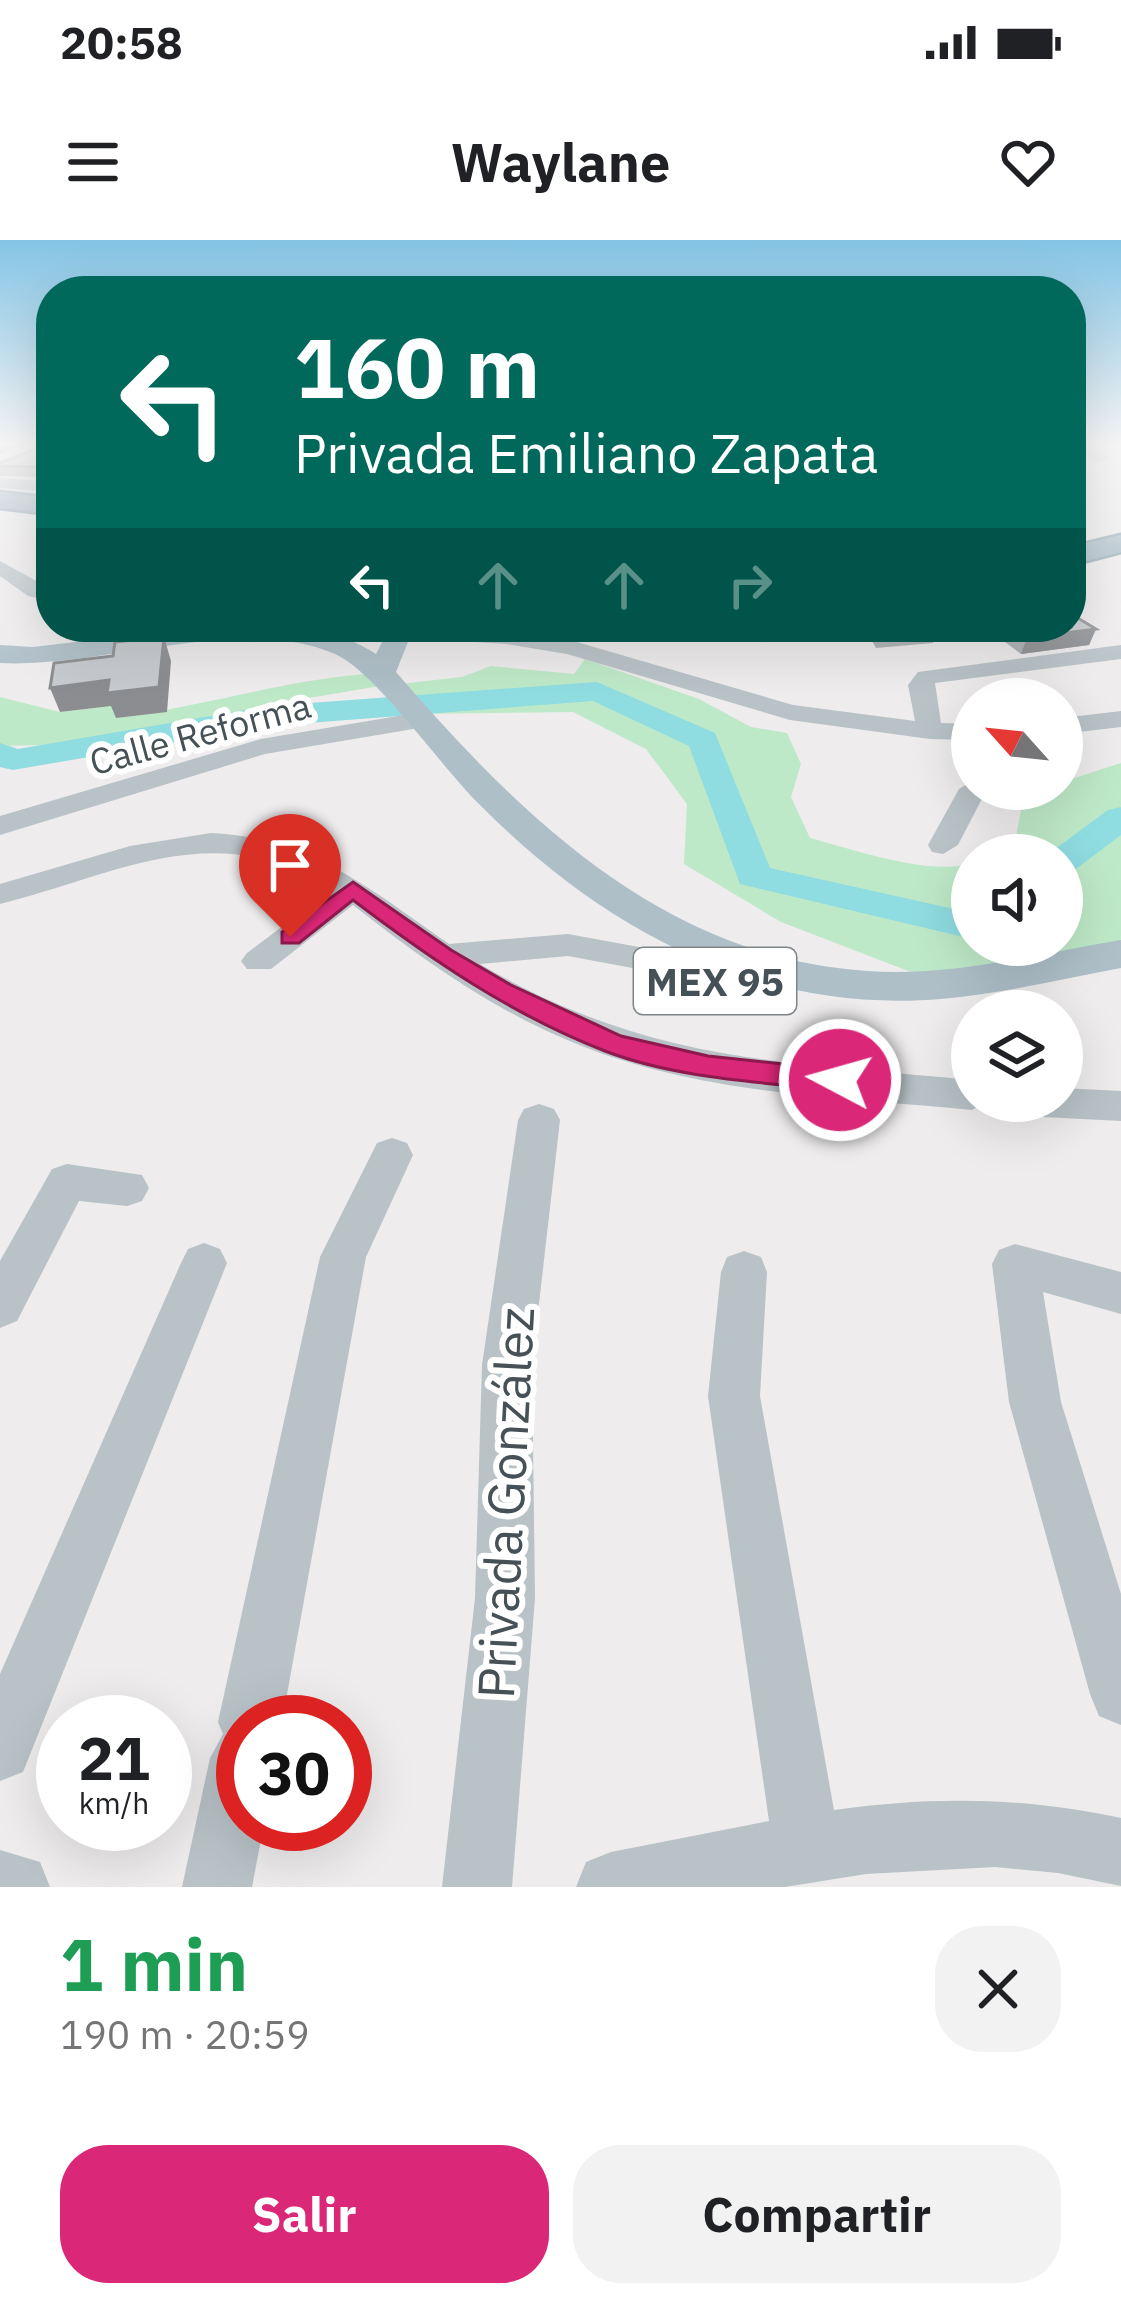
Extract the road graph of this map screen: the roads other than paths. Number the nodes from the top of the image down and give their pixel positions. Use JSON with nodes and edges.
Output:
{"nodes":[{"id":1,"x":1121,"y":543,"type":"edge"},
{"id":2,"x":1086,"y":552,"type":"edge"},
{"id":3,"x":1121,"y":556,"type":"edge"},
{"id":4,"x":1086,"y":563,"type":"edge"},
{"id":5,"x":2,"y":571,"type":"edge"},
{"id":6,"x":36,"y":592,"type":"edge"},
{"id":7,"x":162,"y":642,"type":"edge"},
{"id":8,"x":334,"y":642,"type":"edge"},
{"id":9,"x":402,"y":642,"type":"edge"},
{"id":10,"x":533,"y":642,"type":"edge"},
{"id":11,"x":1121,"y":652,"type":"edge"},
{"id":12,"x":0,"y":654,"type":"edge"},
{"id":13,"x":405,"y":703,"type":"junction"},
{"id":14,"x":1121,"y":719,"type":"edge"},
{"id":15,"x":1083,"y":724,"type":"edge"},
{"id":16,"x":930,"y":731,"type":"junction"},
{"id":17,"x":951,"y":732,"type":"edge"},
{"id":18,"x":962,"y":810,"type":"edge"},
{"id":19,"x":0,"y":826,"type":"edge"},
{"id":20,"x":943,"y":845,"type":"dead end"},
{"id":21,"x":353,"y":889,"type":"junction"},
{"id":22,"x":0,"y":894,"type":"edge"},
{"id":23,"x":1121,"y":955,"type":"edge"},
{"id":24,"x":442,"y":956,"type":"junction"},
{"id":25,"x":259,"y":962,"type":"dead end"},
{"id":26,"x":665,"y":962,"type":"junction"},
{"id":27,"x":1121,"y":980,"type":"edge"},
{"id":28,"x":951,"y":1093,"type":"edge"},
{"id":29,"x":1083,"y":1104,"type":"edge"},
{"id":30,"x":1121,"y":1106,"type":"edge"},
{"id":31,"x":539,"y":1120,"type":"dead end"},
{"id":32,"x":392,"y":1155,"type":"dead end"},
{"id":33,"x":127,"y":1189,"type":"dead end"},
{"id":34,"x":204,"y":1263,"type":"dead end"},
{"id":35,"x":744,"y":1272,"type":"dead end"},
{"id":36,"x":1121,"y":1293,"type":"edge"},
{"id":37,"x":0,"y":1306,"type":"edge"},
{"id":38,"x":1121,"y":1694,"type":"edge"},
{"id":39,"x":255,"y":1695,"type":"edge"},
{"id":40,"x":0,"y":1748,"type":"edge"},
{"id":41,"x":807,"y":1850,"type":"junction"},
{"id":42,"x":224,"y":1851,"type":"edge"},
{"id":43,"x":1121,"y":1852,"type":"edge"},
{"id":44,"x":0,"y":1885,"type":"edge"},
{"id":45,"x":15,"y":1887,"type":"edge"},
{"id":46,"x":217,"y":1887,"type":"edge"},
{"id":47,"x":477,"y":1887,"type":"edge"},
{"id":48,"x":611,"y":1887,"type":"edge"}],
"edges":[{"from":1,"to":2,"type":"highway"},
{"from":3,"to":4,"type":"highway"},
{"from":5,"to":6,"type":"street"},
{"from":7,"to":12,"type":"main road","number":"MEX 95"},
{"from":8,"to":13,"type":"main road","number":"MEX 95"},
{"from":9,"to":13,"type":"main road"},
{"from":10,"to":16,"type":"street"},
{"from":11,"to":16,"type":"street"},
{"from":13,"to":19,"type":"street","name":"Calle Reforma"},
{"from":13,"to":23,"type":"main road","number":"MEX 95"},
{"from":13,"to":26,"type":"main road","number":"MEX 95"},
{"from":14,"to":15,"type":"street"},
{"from":16,"to":17,"type":"street"},
{"from":18,"to":20,"type":"street"},
{"from":21,"to":22,"type":"street"},
{"from":21,"to":24,"type":"street"},
{"from":21,"to":25,"type":"street"},
{"from":24,"to":26,"type":"street"},
{"from":24,"to":28,"type":"street"},
{"from":26,"to":27,"type":"main road","number":"MEX 95"},
{"from":29,"to":30,"type":"street"},
{"from":31,"to":47,"type":"street","name":"Privada González"},
{"from":32,"to":39,"type":"street"},
{"from":33,"to":37,"type":"street"},
{"from":34,"to":40,"type":"street"},
{"from":35,"to":41,"type":"street"},
{"from":36,"to":38,"type":"street"},
{"from":41,"to":43,"type":"street"},
{"from":41,"to":48,"type":"street"},
{"from":42,"to":46,"type":"street"},
{"from":44,"to":45,"type":"street"}]}
